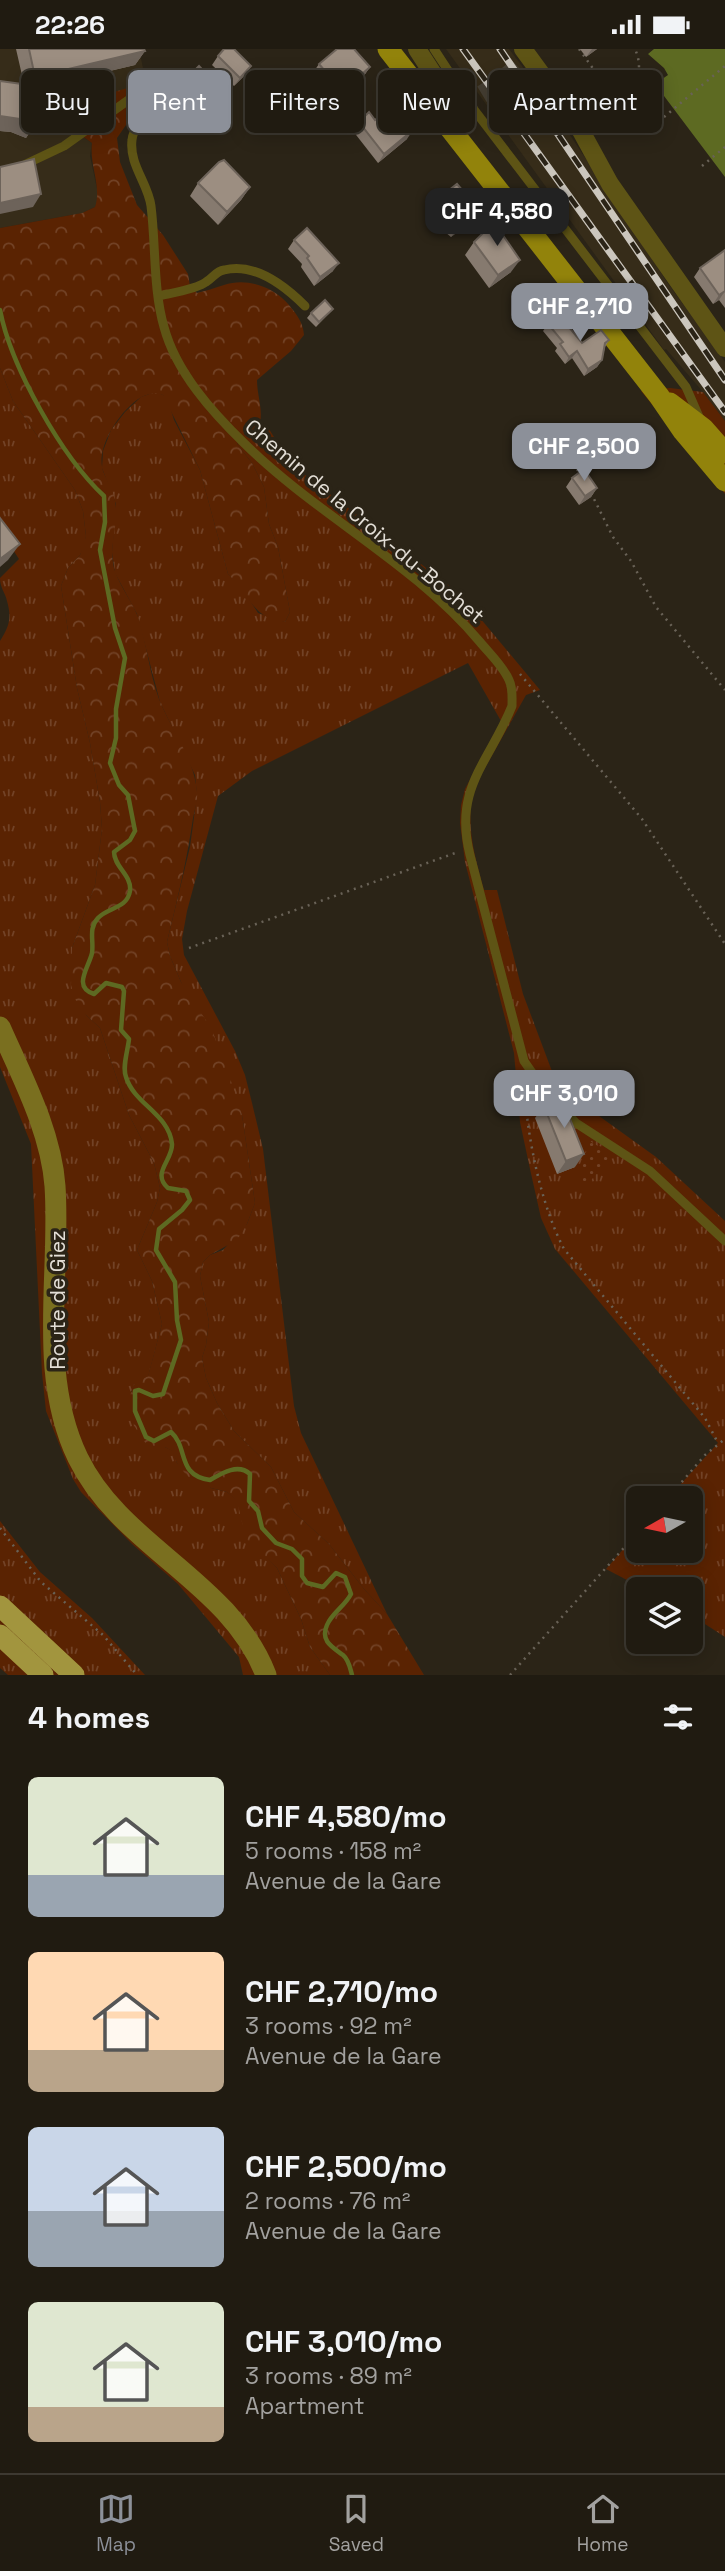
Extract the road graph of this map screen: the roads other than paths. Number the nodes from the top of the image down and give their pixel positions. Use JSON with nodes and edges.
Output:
{"nodes":[{"id":1,"x":387,"y":49,"type":"edge"},
{"id":2,"x":417,"y":49,"type":"edge"},
{"id":3,"x":434,"y":49,"type":"edge"},
{"id":4,"x":525,"y":53,"type":"edge"},
{"id":5,"x":431,"y":70,"type":"tunnel mouth"},
{"id":6,"x":22,"y":166,"type":"edge"},
{"id":7,"x":159,"y":296,"type":"junction"},
{"id":8,"x":305,"y":306,"type":"dead end"},
{"id":9,"x":725,"y":348,"type":"edge"},
{"id":10,"x":710,"y":443,"type":"edge"},
{"id":11,"x":725,"y":481,"type":"edge"},
{"id":12,"x":0,"y":1027,"type":"edge"},
{"id":13,"x":725,"y":1241,"type":"edge"},
{"id":14,"x":0,"y":1605,"type":"edge"},
{"id":15,"x":0,"y":1635,"type":"edge"},
{"id":16,"x":43,"y":1675,"type":"edge"},
{"id":17,"x":74,"y":1675,"type":"edge"},
{"id":18,"x":266,"y":1675,"type":"edge"}],
"edges":[{"from":1,"to":10,"type":"main road"},
{"from":2,"to":5,"type":"street"},
{"from":3,"to":10,"type":"lane"},
{"from":4,"to":9,"type":"street"},
{"from":6,"to":7,"type":"lane","name":"Chemin de la Croix-du-Bochet"},
{"from":7,"to":8,"type":"lane"},
{"from":7,"to":13,"type":"lane","name":"Chemin de la Croix-du-Bochet"},
{"from":10,"to":11,"type":"main road"},
{"from":12,"to":18,"type":"street","name":"Route de Giez"},
{"from":14,"to":17,"type":"highway"},
{"from":15,"to":16,"type":"highway"}]}
